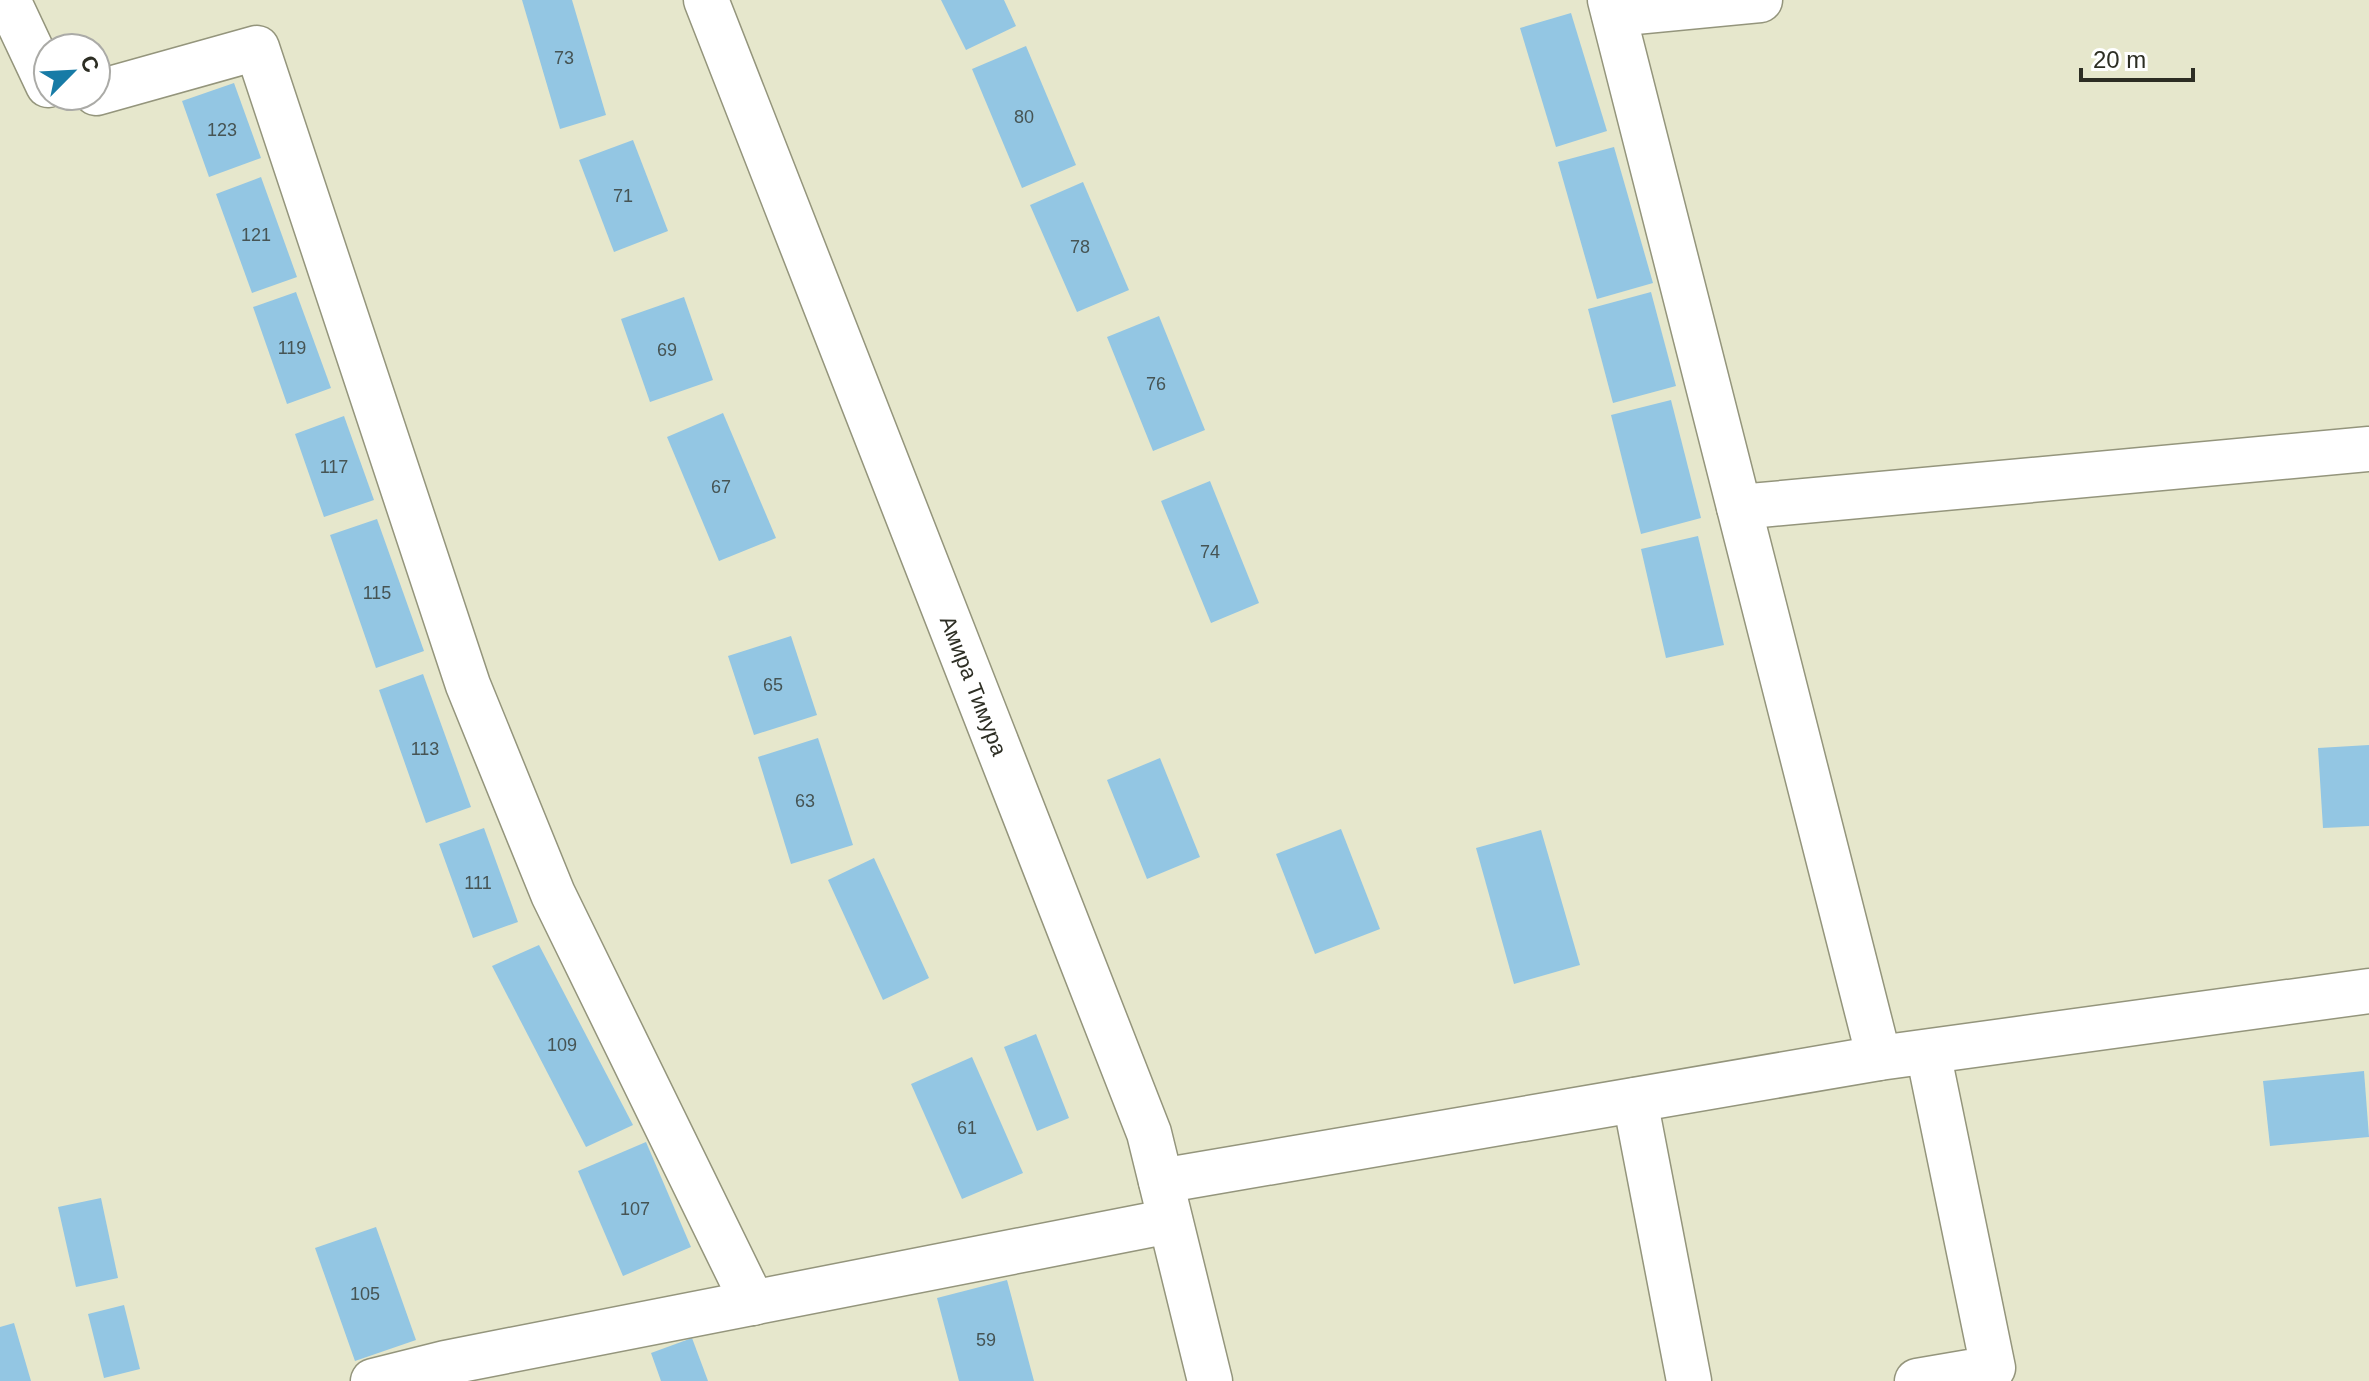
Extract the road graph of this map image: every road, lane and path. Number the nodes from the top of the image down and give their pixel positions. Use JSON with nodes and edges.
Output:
{"nodes":[{"id":1,"x":8,"y":0,"type":"edge"},
{"id":2,"x":706,"y":0,"type":"edge"},
{"id":3,"x":1760,"y":0,"type":"edge"},
{"id":4,"x":1612,"y":7,"type":"edge"},
{"id":5,"x":32,"y":51,"type":"edge"},
{"id":6,"x":112,"y":89,"type":"edge"},
{"id":7,"x":2369,"y":449,"type":"edge"},
{"id":8,"x":1739,"y":507,"type":"junction"},
{"id":9,"x":2369,"y":991,"type":"edge"},
{"id":10,"x":1928,"y":1052,"type":"junction"},
{"id":11,"x":1879,"y":1058,"type":"junction"},
{"id":12,"x":1635,"y":1100,"type":"junction"},
{"id":13,"x":1166,"y":1201,"type":"junction"},
{"id":14,"x":753,"y":1303,"type":"junction"},
{"id":15,"x":388,"y":1379,"type":"edge"},
{"id":16,"x":1210,"y":1381,"type":"edge"},
{"id":17,"x":1689,"y":1381,"type":"edge"},
{"id":18,"x":1917,"y":1381,"type":"edge"}],
"edges":[{"from":1,"to":5,"type":"street"},
{"from":2,"to":13,"type":"street","name":"Амира Тимура"},
{"from":3,"to":4,"type":"street"},
{"from":4,"to":8,"type":"street"},
{"from":6,"to":14,"type":"street"},
{"from":7,"to":8,"type":"street"},
{"from":8,"to":11,"type":"street"},
{"from":9,"to":10,"type":"street"},
{"from":10,"to":11,"type":"street"},
{"from":10,"to":18,"type":"street"},
{"from":11,"to":12,"type":"street"},
{"from":12,"to":13,"type":"street"},
{"from":12,"to":17,"type":"street"},
{"from":13,"to":14,"type":"street"},
{"from":13,"to":16,"type":"street","name":"Амира Тимура"},
{"from":14,"to":15,"type":"street"}]}
